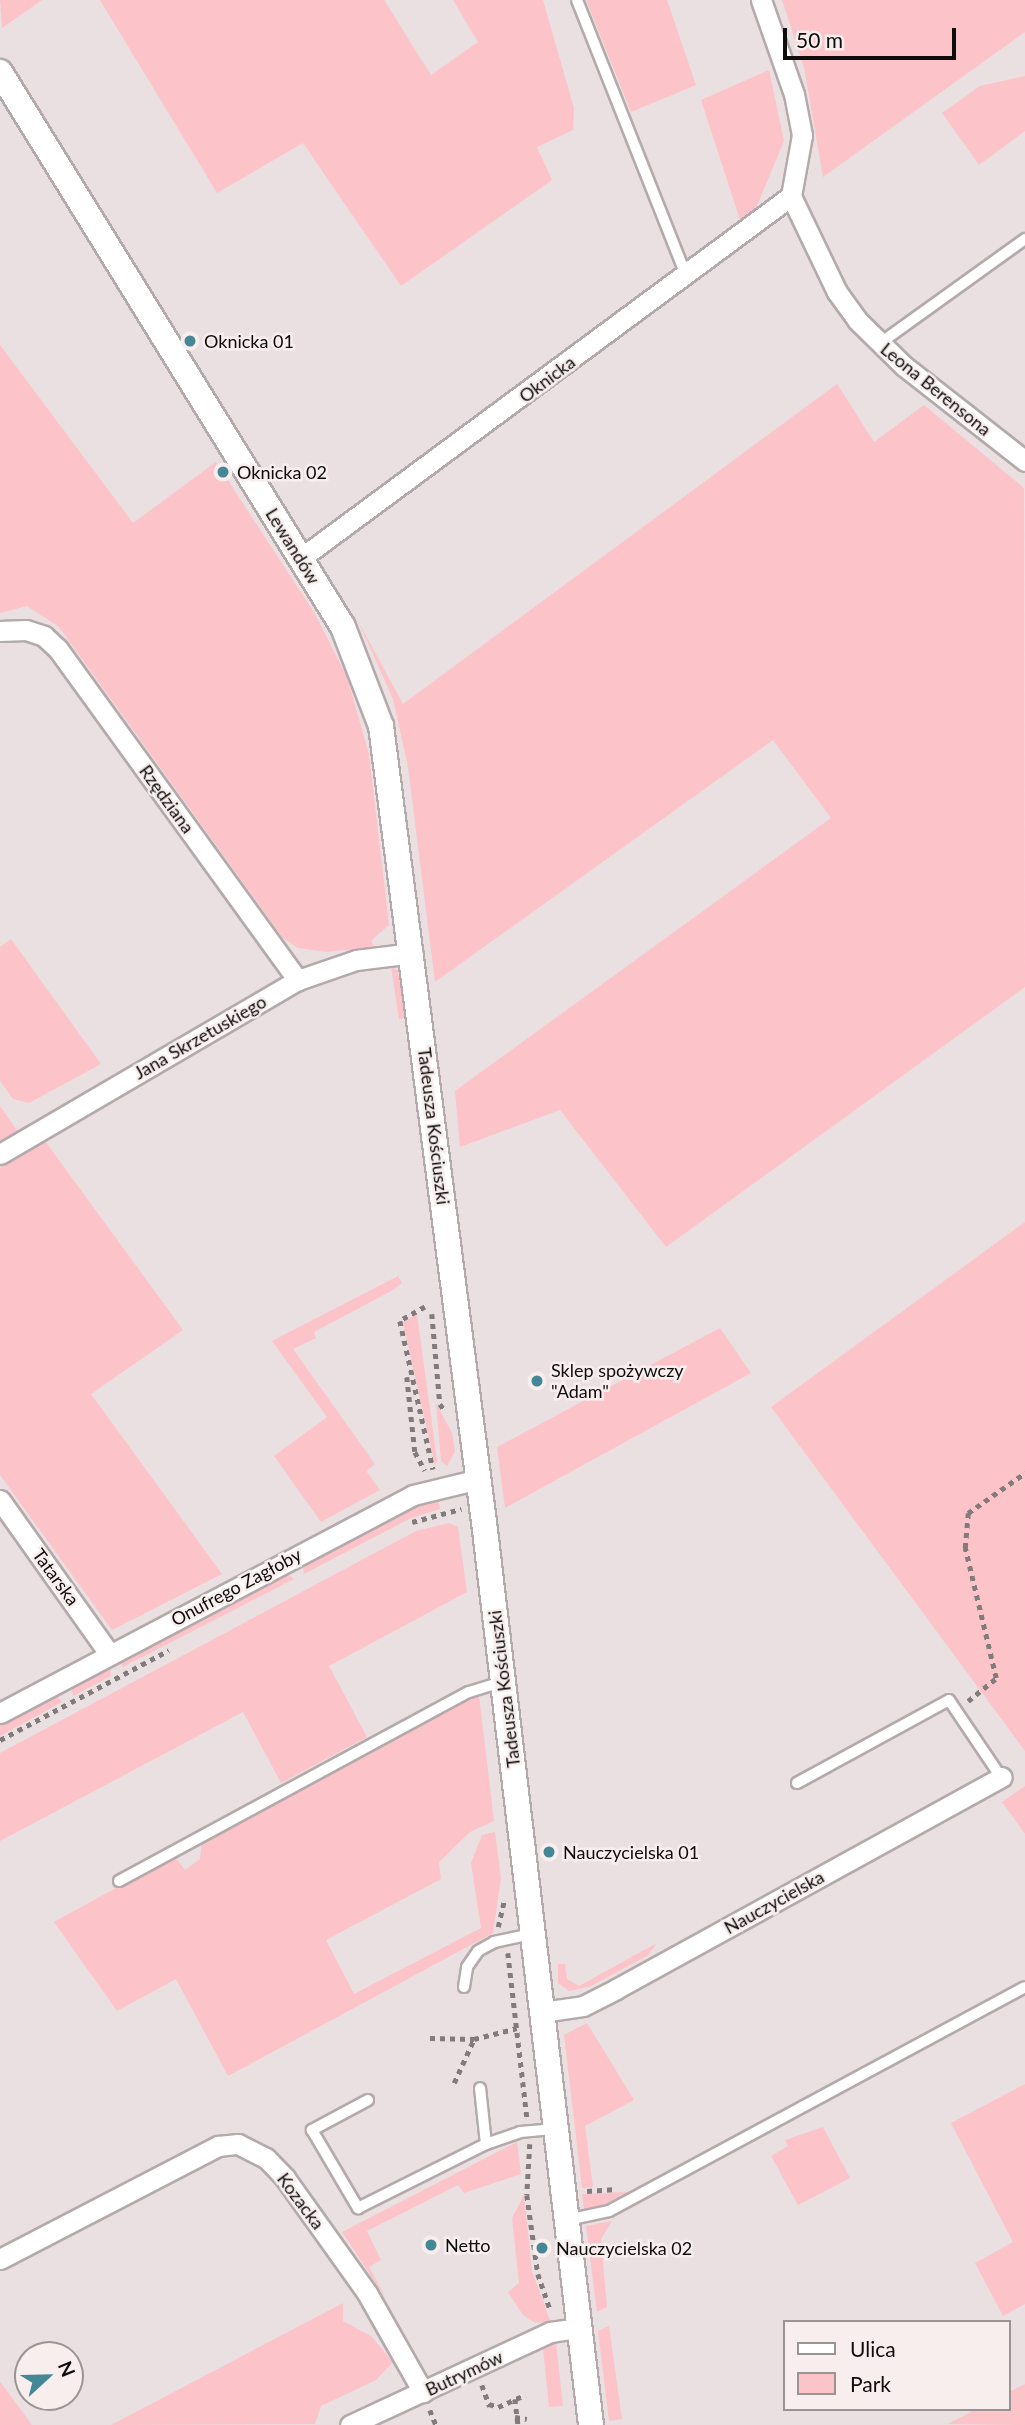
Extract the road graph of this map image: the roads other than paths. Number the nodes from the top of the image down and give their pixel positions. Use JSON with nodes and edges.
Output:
{"nodes":[{"id":1,"x":577,"y":0,"type":"edge"},
{"id":2,"x":761,"y":0,"type":"edge"},
{"id":3,"x":0,"y":72,"type":"edge"},
{"id":4,"x":790,"y":196,"type":"junction"},
{"id":5,"x":1025,"y":239,"type":"edge"},
{"id":6,"x":687,"y":275,"type":"junction"},
{"id":7,"x":878,"y":344,"type":"junction"},
{"id":8,"x":1025,"y":461,"type":"edge"},
{"id":9,"x":301,"y":558,"type":"junction"},
{"id":10,"x":0,"y":631,"type":"edge"},
{"id":11,"x":413,"y":953,"type":"junction"},
{"id":12,"x":298,"y":980,"type":"junction"},
{"id":13,"x":0,"y":1154,"type":"edge"},
{"id":14,"x":479,"y":1479,"type":"junction"},
{"id":15,"x":0,"y":1500,"type":"edge"},
{"id":16,"x":110,"y":1655,"type":"junction"},
{"id":17,"x":503,"y":1682,"type":"junction"},
{"id":18,"x":0,"y":1713,"type":"edge"},
{"id":19,"x":1001,"y":1777,"type":"joint"},
{"id":20,"x":797,"y":1783,"type":"dead end"},
{"id":21,"x":119,"y":1881,"type":"dead end"},
{"id":22,"x":533,"y":1934,"type":"junction"},
{"id":23,"x":464,"y":1987,"type":"dead end"},
{"id":24,"x":1025,"y":1987,"type":"edge"},
{"id":25,"x":542,"y":2012,"type":"junction"},
{"id":26,"x":480,"y":2088,"type":"dead end"},
{"id":27,"x":368,"y":2100,"type":"dead end"},
{"id":28,"x":555,"y":2129,"type":"junction"},
{"id":29,"x":486,"y":2144,"type":"junction"},
{"id":30,"x":566,"y":2220,"type":"junction"},
{"id":31,"x":0,"y":2259,"type":"edge"},
{"id":32,"x":579,"y":2328,"type":"junction"},
{"id":33,"x":423,"y":2392,"type":"junction"},
{"id":34,"x":350,"y":2425,"type":"edge"},
{"id":35,"x":591,"y":2425,"type":"edge"}],
"edges":[{"from":1,"to":6,"type":"lane"},
{"from":2,"to":4,"type":"street"},
{"from":3,"to":9,"type":"street","name":"Lewandów"},
{"from":4,"to":6,"type":"street","name":"Oknicka"},
{"from":4,"to":7,"type":"street","name":"Leona Berensona"},
{"from":5,"to":7,"type":"lane"},
{"from":6,"to":9,"type":"street","name":"Oknicka"},
{"from":7,"to":8,"type":"street","name":"Leona Berensona"},
{"from":9,"to":11,"type":"street","name":"Lewandów"},
{"from":10,"to":12,"type":"street","name":"Rzędziana"},
{"from":11,"to":12,"type":"street","name":"Jana Skrzetuskiego"},
{"from":11,"to":14,"type":"street","name":"Tadeusza Kościuszki"},
{"from":12,"to":13,"type":"street","name":"Jana Skrzetuskiego"},
{"from":14,"to":16,"type":"street","name":"Onufrego Zagłoby"},
{"from":14,"to":17,"type":"street","name":"Tadeusza Kościuszki"},
{"from":15,"to":16,"type":"street","name":"Tatarska"},
{"from":16,"to":18,"type":"street","name":"Onufrego Zagłoby"},
{"from":17,"to":21,"type":"lane"},
{"from":17,"to":22,"type":"street","name":"Tadeusza Kościuszki"},
{"from":19,"to":20,"type":"lane"},
{"from":19,"to":25,"type":"street","name":"Nauczycielska"},
{"from":22,"to":23,"type":"lane"},
{"from":22,"to":25,"type":"street","name":"Tadeusza Kościuszki"},
{"from":24,"to":30,"type":"lane"},
{"from":25,"to":28,"type":"street","name":"Tadeusza Kościuszki"},
{"from":26,"to":29,"type":"lane"},
{"from":27,"to":29,"type":"lane"},
{"from":28,"to":29,"type":"lane"},
{"from":28,"to":30,"type":"street","name":"Tadeusza Kościuszki"},
{"from":30,"to":32,"type":"street","name":"Tadeusza Kościuszki"},
{"from":31,"to":33,"type":"street","name":"Kozacka"},
{"from":32,"to":33,"type":"street","name":"Butrymów"},
{"from":32,"to":35,"type":"street","name":"Tadeusza Kościuszki"},
{"from":33,"to":34,"type":"street","name":"Butrymów"}]}
